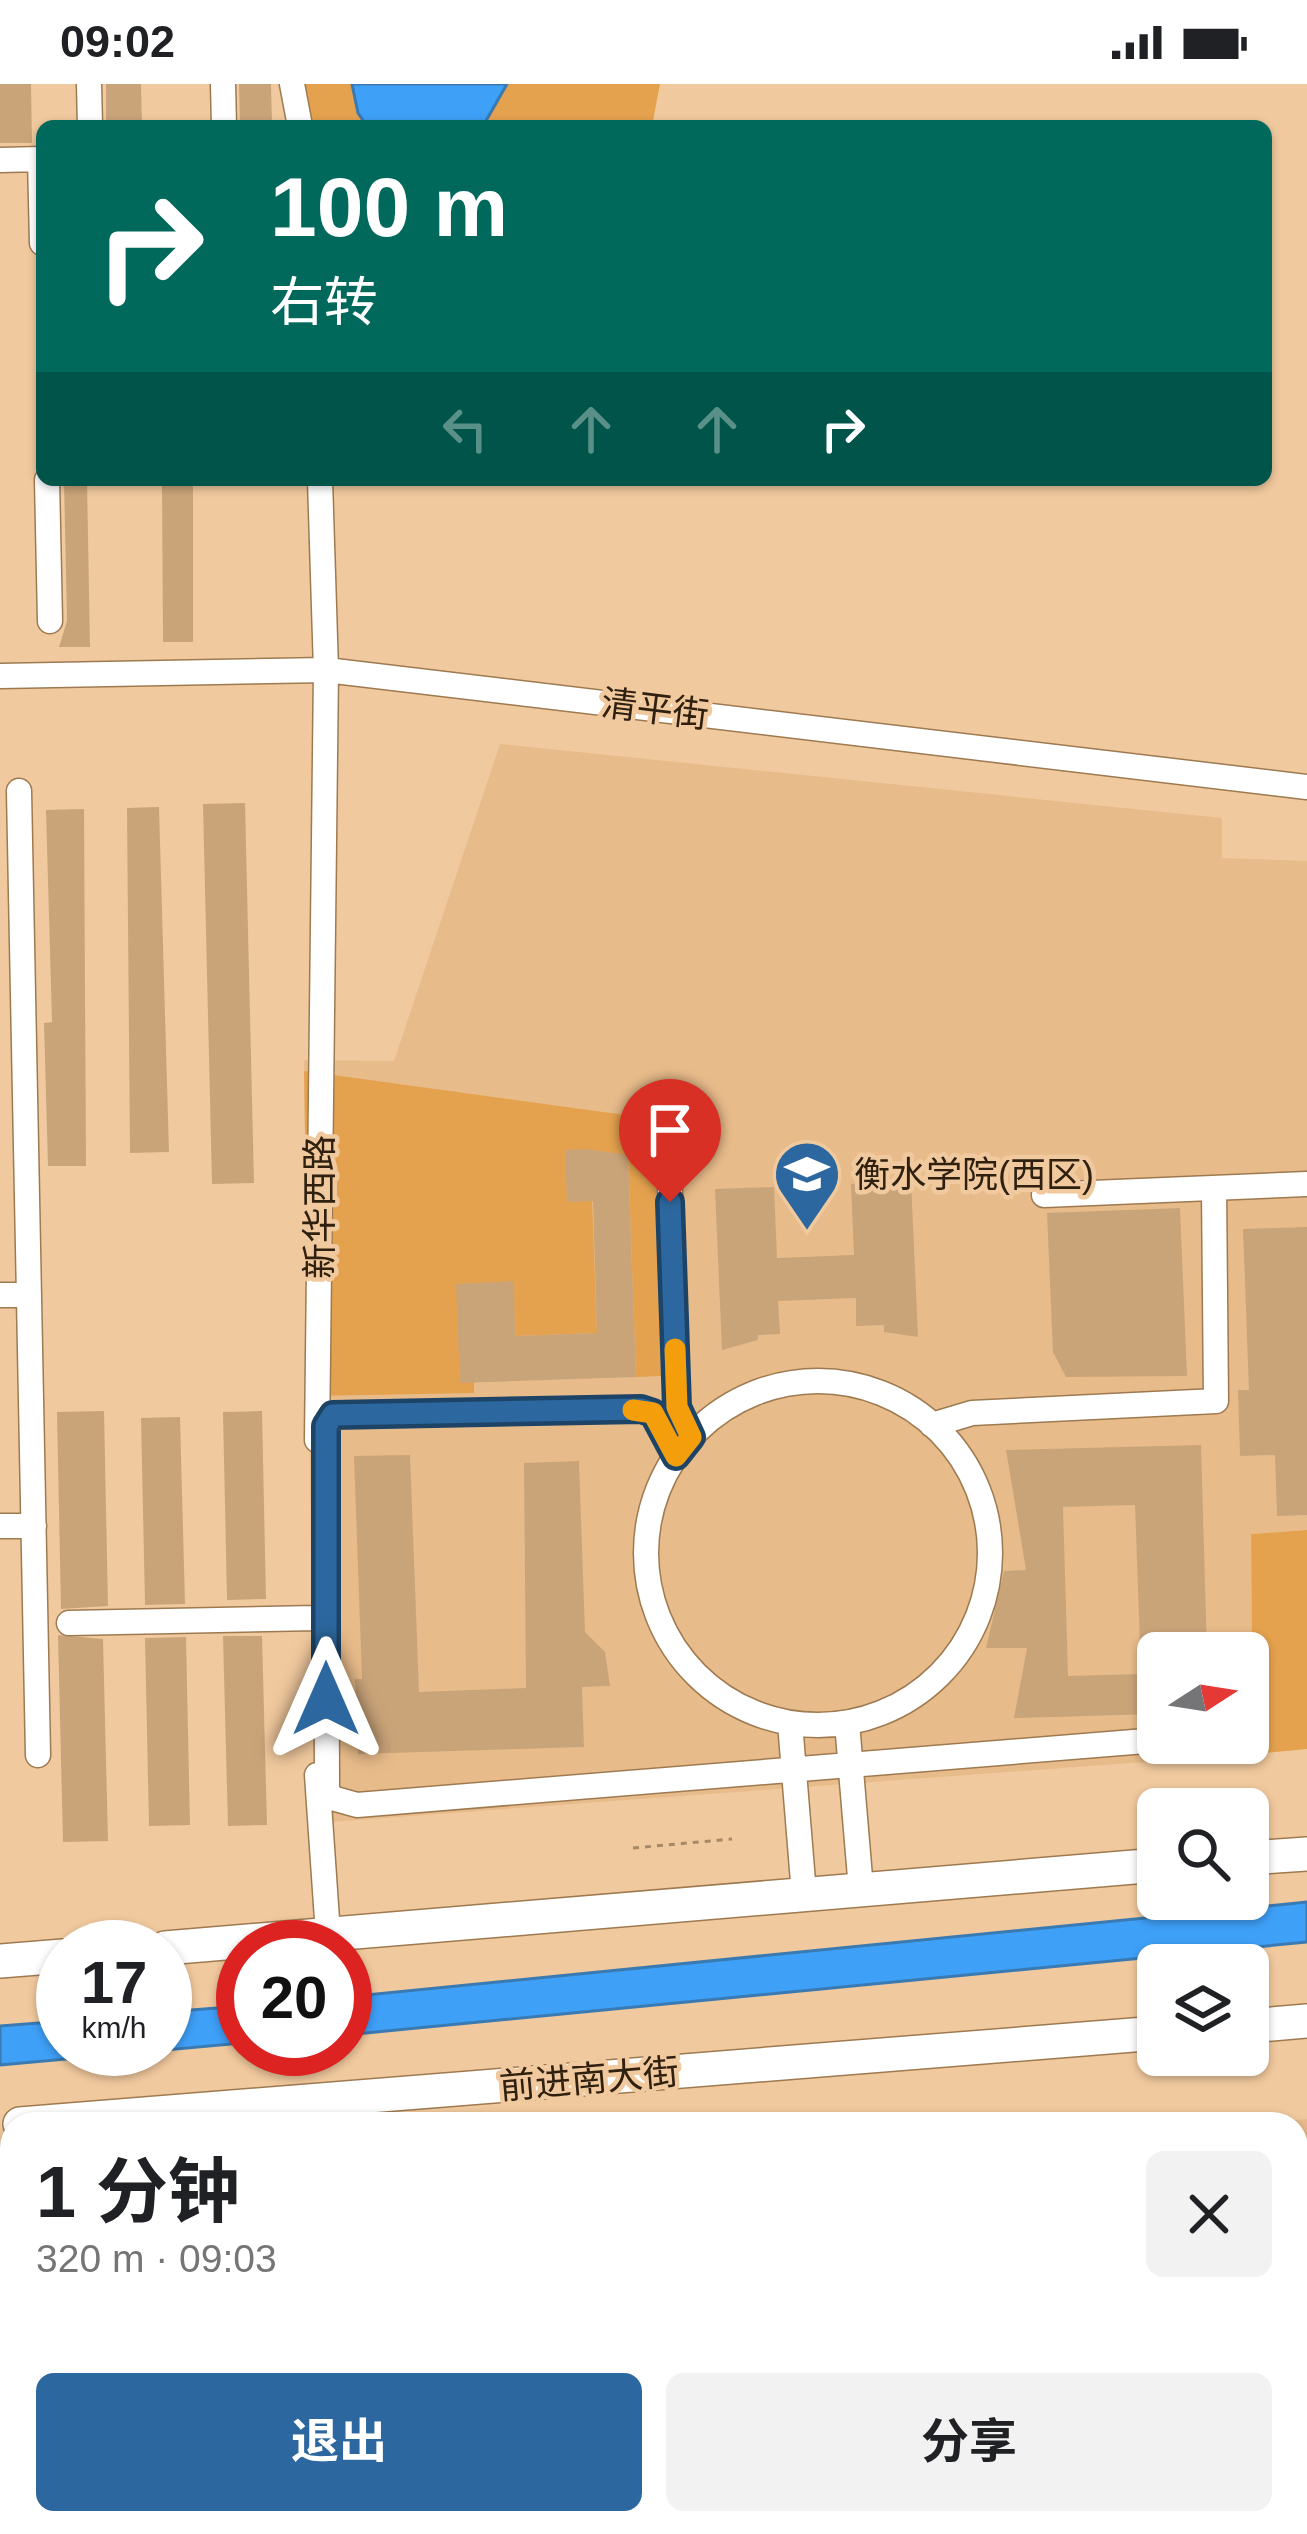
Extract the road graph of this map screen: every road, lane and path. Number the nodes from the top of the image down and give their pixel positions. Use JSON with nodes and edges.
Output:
{"nodes":[{"id":1,"x":89,"y":84,"type":"edge"},
{"id":2,"x":224,"y":84,"type":"edge"},
{"id":3,"x":292,"y":84,"type":"edge"},
{"id":4,"x":90,"y":120,"type":"edge"},
{"id":5,"x":224,"y":120,"type":"edge"},
{"id":6,"x":299,"y":120,"type":"edge"},
{"id":7,"x":36,"y":159,"type":"edge"},
{"id":8,"x":0,"y":160,"type":"edge"},
{"id":9,"x":47,"y":486,"type":"edge"},
{"id":10,"x":320,"y":486,"type":"edge"},
{"id":11,"x":50,"y":621,"type":"dead end"},
{"id":12,"x":326,"y":670,"type":"junction"},
{"id":13,"x":0,"y":676,"type":"edge"},
{"id":14,"x":1307,"y":787,"type":"edge"},
{"id":15,"x":19,"y":791,"type":"dead end"},
{"id":16,"x":12,"y":1012,"type":"edge"},
{"id":17,"x":669,"y":1161,"type":"dead end"},
{"id":18,"x":1307,"y":1184,"type":"edge"},
{"id":19,"x":1214,"y":1188,"type":"junction"},
{"id":20,"x":1044,"y":1195,"type":"dead end"},
{"id":21,"x":29,"y":1294,"type":"junction"},
{"id":22,"x":0,"y":1295,"type":"edge"},
{"id":23,"x":932,"y":1425,"type":"junction"},
{"id":24,"x":683,"y":1446,"type":"junction"},
{"id":25,"x":0,"y":1526,"type":"edge"},
{"id":26,"x":34,"y":1526,"type":"junction"},
{"id":27,"x":316,"y":1618,"type":"junction"},
{"id":28,"x":69,"y":1623,"type":"dead end"},
{"id":29,"x":790,"y":1723,"type":"junction"},
{"id":30,"x":847,"y":1723,"type":"junction"},
{"id":31,"x":1137,"y":1742,"type":"edge"},
{"id":32,"x":38,"y":1755,"type":"dead end"},
{"id":33,"x":850,"y":1765,"type":"junction"},
{"id":34,"x":794,"y":1770,"type":"junction"},
{"id":35,"x":732,"y":1839,"type":"dead end"},
{"id":36,"x":633,"y":1848,"type":"dead end"},
{"id":37,"x":1307,"y":1854,"type":"edge"},
{"id":38,"x":1269,"y":1857,"type":"edge"},
{"id":39,"x":1137,"y":1867,"type":"edge"},
{"id":40,"x":861,"y":1889,"type":"junction"},
{"id":41,"x":805,"y":1894,"type":"junction"},
{"id":42,"x":327,"y":1920,"type":"edge"},
{"id":43,"x":372,"y":1930,"type":"edge"},
{"id":44,"x":36,"y":1958,"type":"edge"},
{"id":45,"x":0,"y":1961,"type":"edge"},
{"id":46,"x":1307,"y":2021,"type":"edge"},
{"id":47,"x":1269,"y":2024,"type":"edge"},
{"id":48,"x":1137,"y":2035,"type":"edge"},
{"id":49,"x":167,"y":2112,"type":"edge"}],
"edges":[{"from":1,"to":4,"type":"street"},
{"from":2,"to":5,"type":"street"},
{"from":3,"to":6,"type":"street"},
{"from":7,"to":8,"type":"street"},
{"from":9,"to":11,"type":"street"},
{"from":10,"to":12,"type":"street","name":"新华西路"},
{"from":12,"to":13,"type":"street","name":"清平街"},
{"from":12,"to":14,"type":"street","name":"清平街"},
{"from":12,"to":27,"type":"street","name":"新华西路"},
{"from":15,"to":16,"type":"street"},
{"from":16,"to":21,"type":"street"},
{"from":17,"to":24,"type":"street"},
{"from":18,"to":19,"type":"street"},
{"from":19,"to":20,"type":"street"},
{"from":19,"to":23,"type":"street"},
{"from":21,"to":22,"type":"street"},
{"from":21,"to":26,"type":"street"},
{"from":23,"to":24,"type":"street"},
{"from":23,"to":30,"type":"street"},
{"from":24,"to":29,"type":"street"},
{"from":24,"to":34,"type":"street"},
{"from":25,"to":26,"type":"street"},
{"from":26,"to":32,"type":"street"},
{"from":27,"to":28,"type":"street"},
{"from":27,"to":42,"type":"street","name":"新华西路"},
{"from":29,"to":30,"type":"street"},
{"from":29,"to":34,"type":"street"},
{"from":30,"to":33,"type":"street"},
{"from":31,"to":33,"type":"street"},
{"from":33,"to":34,"type":"street"},
{"from":33,"to":40,"type":"street"},
{"from":34,"to":41,"type":"street"},
{"from":35,"to":36,"type":"path"},
{"from":37,"to":38,"type":"main road"},
{"from":39,"to":40,"type":"main road"},
{"from":40,"to":41,"type":"main road"},
{"from":41,"to":43,"type":"main road"},
{"from":44,"to":45,"type":"main road"},
{"from":46,"to":47,"type":"main road"},
{"from":48,"to":49,"type":"main road","name":"前进南大街"}]}
